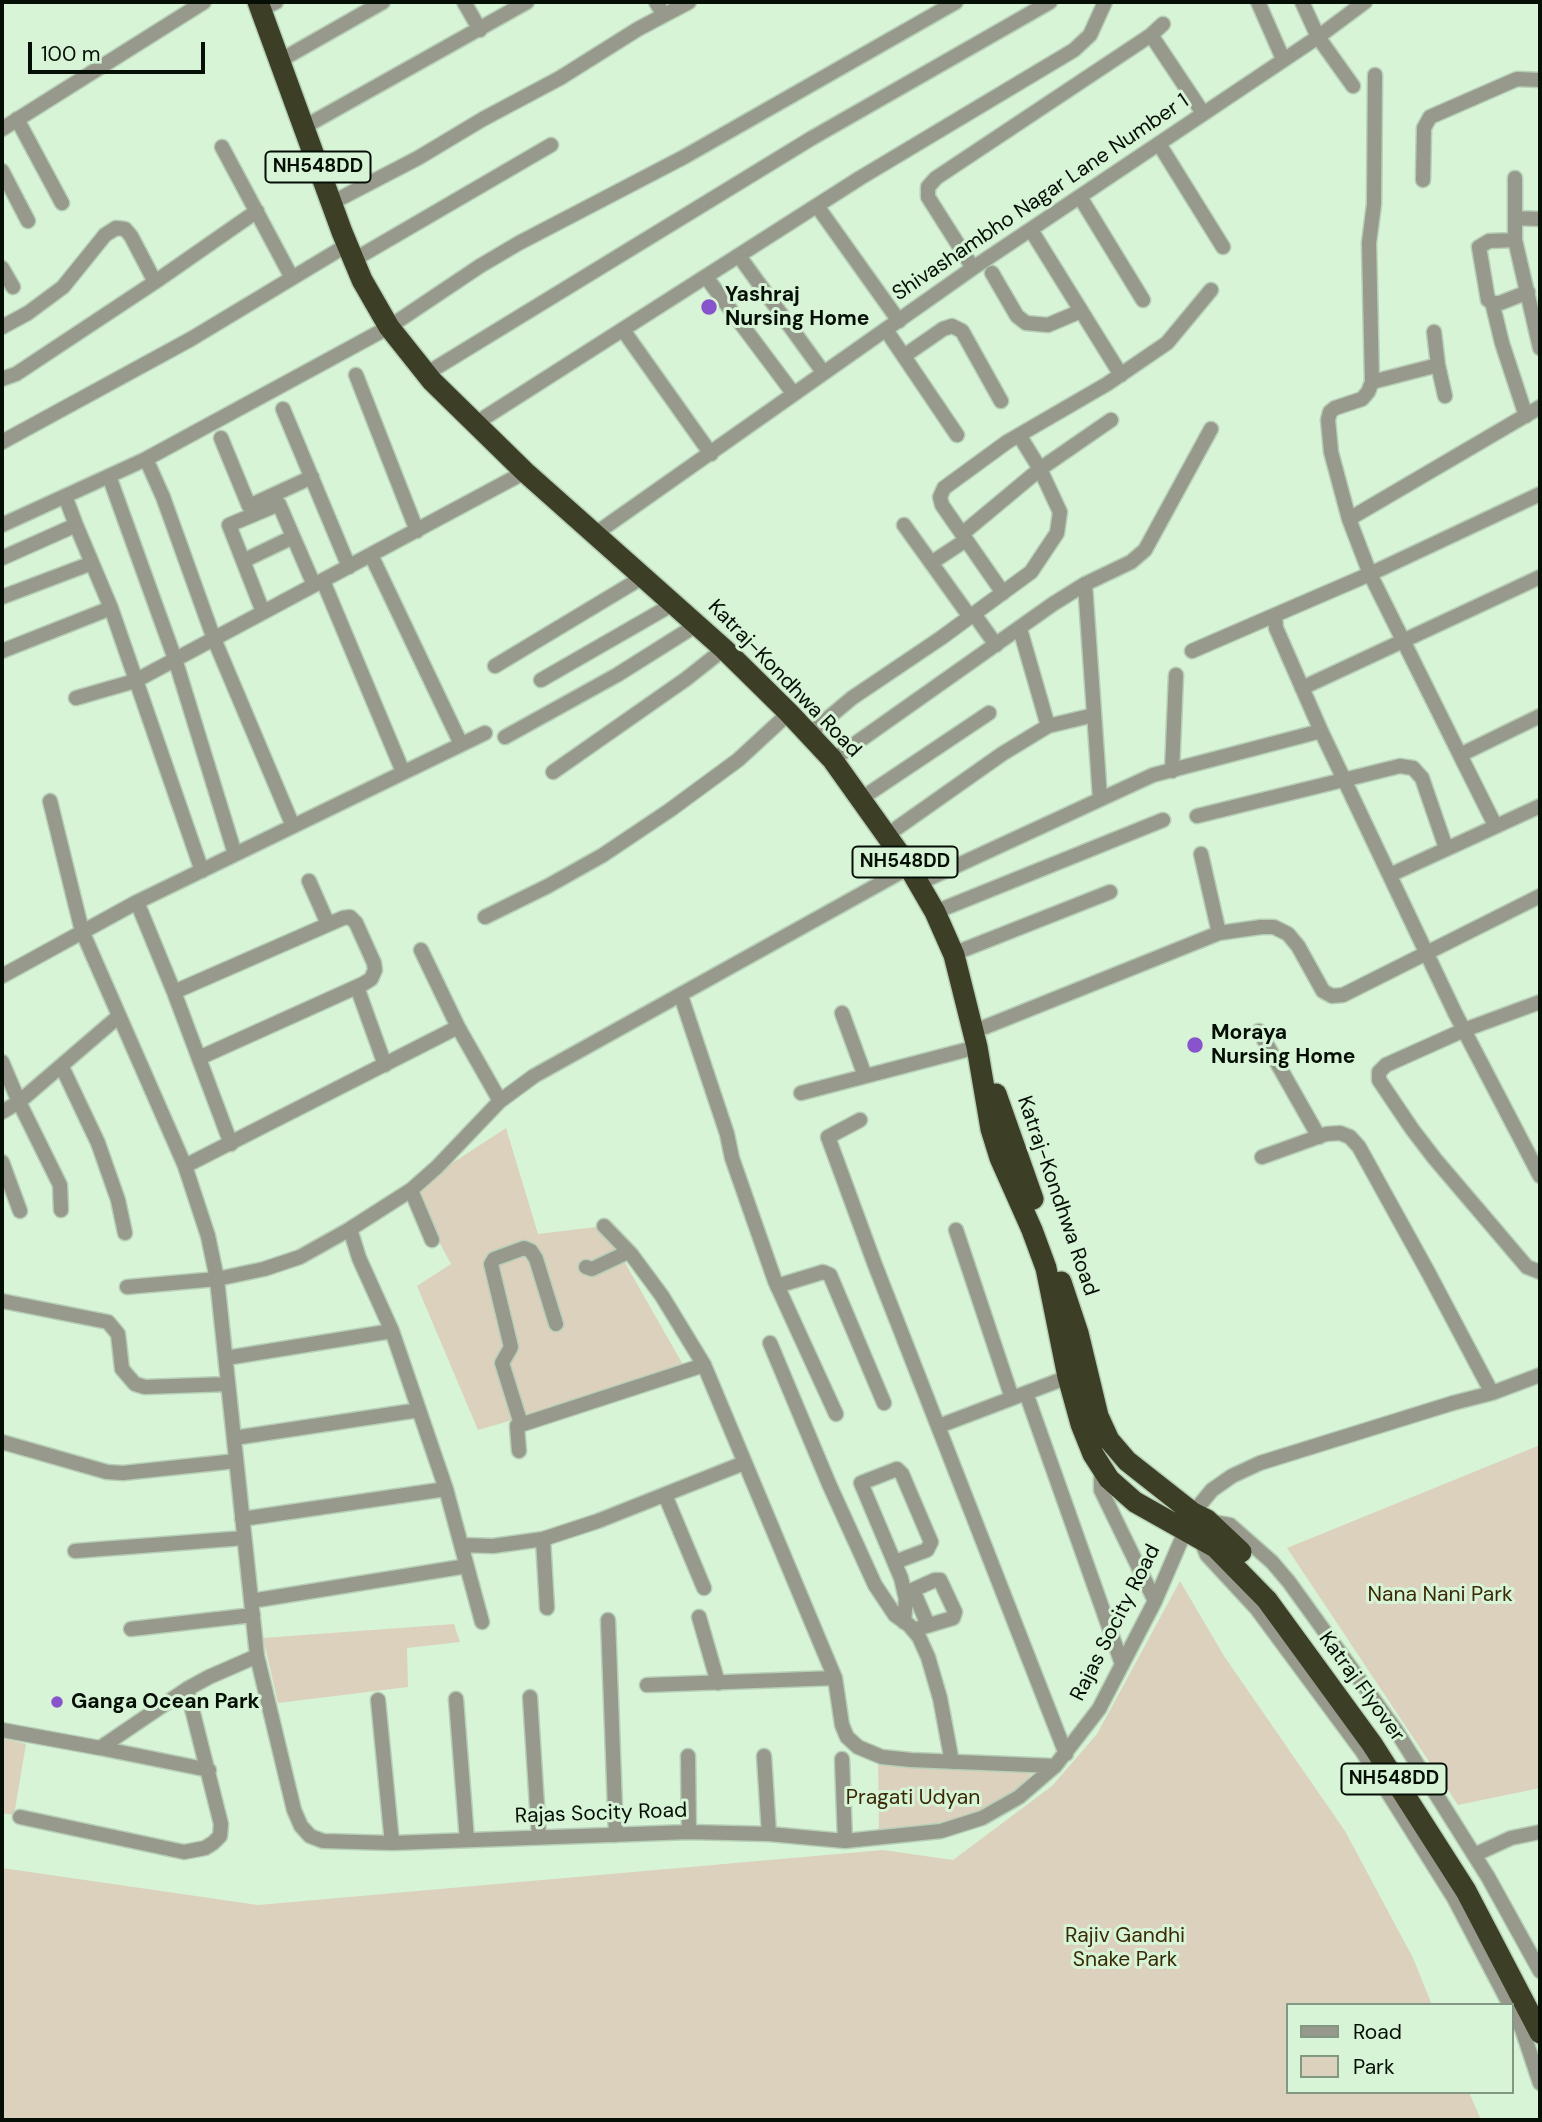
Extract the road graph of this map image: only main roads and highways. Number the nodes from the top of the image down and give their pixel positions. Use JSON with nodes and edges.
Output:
{"nodes":[{"id":1,"x":268,"y":3,"type":"edge"},
{"id":2,"x":355,"y":250,"type":"junction"},
{"id":3,"x":393,"y":324,"type":"junction"},
{"id":4,"x":599,"y":530,"type":"junction"},
{"id":5,"x":814,"y":731,"type":"junction"},
{"id":6,"x":918,"y":869,"type":"junction"},
{"id":7,"x":981,"y":1037,"type":"junction"},
{"id":8,"x":1204,"y":1530,"type":"junction"},
{"id":9,"x":1540,"y":2001,"type":"edge"},
{"id":10,"x":1540,"y":2033,"type":"edge"}],
"edges":[{"from":1,"to":2,"type":"highway","name":"Katraj-Kondhwa Road","number":"NH548DD"},
{"from":1,"to":2,"type":"highway","number":"NH548DD"},
{"from":2,"to":3,"type":"highway","name":"Katraj-Kondhwa Road","number":"NH548DD"},
{"from":3,"to":4,"type":"highway","name":"Katraj-Kondhwa Road","number":"NH548DD"},
{"from":3,"to":4,"type":"highway","name":"Katraj-Kondhwa Road","number":"NH548DD"},
{"from":4,"to":5,"type":"highway","name":"Katraj-Kondhwa Road","number":"NH548DD"},
{"from":4,"to":5,"type":"highway","name":"Katraj-Kondhwa Road","number":"NH548DD"},
{"from":5,"to":6,"type":"highway","name":"Katraj-Kondhwa Road","number":"NH548DD"},
{"from":5,"to":6,"type":"highway","name":"Katraj-Kondhwa Road","number":"NH548DD"},
{"from":6,"to":7,"type":"highway","name":"Katraj-Kondhwa Road","number":"NH548DD"},
{"from":6,"to":7,"type":"highway","name":"Katraj-Kondhwa Road","number":"NH548DD"},
{"from":7,"to":8,"type":"highway","name":"Katraj-Kondhwa Road","number":"NH548DD"},
{"from":7,"to":8,"type":"highway","name":"Katraj-Kondhwa Road","number":"NH548DD"},
{"from":8,"to":9,"type":"highway","name":"Katraj Flyover","number":"NH548DD"},
{"from":8,"to":10,"type":"highway","name":"Katraj Flyover","number":"NH548DD"}]}
